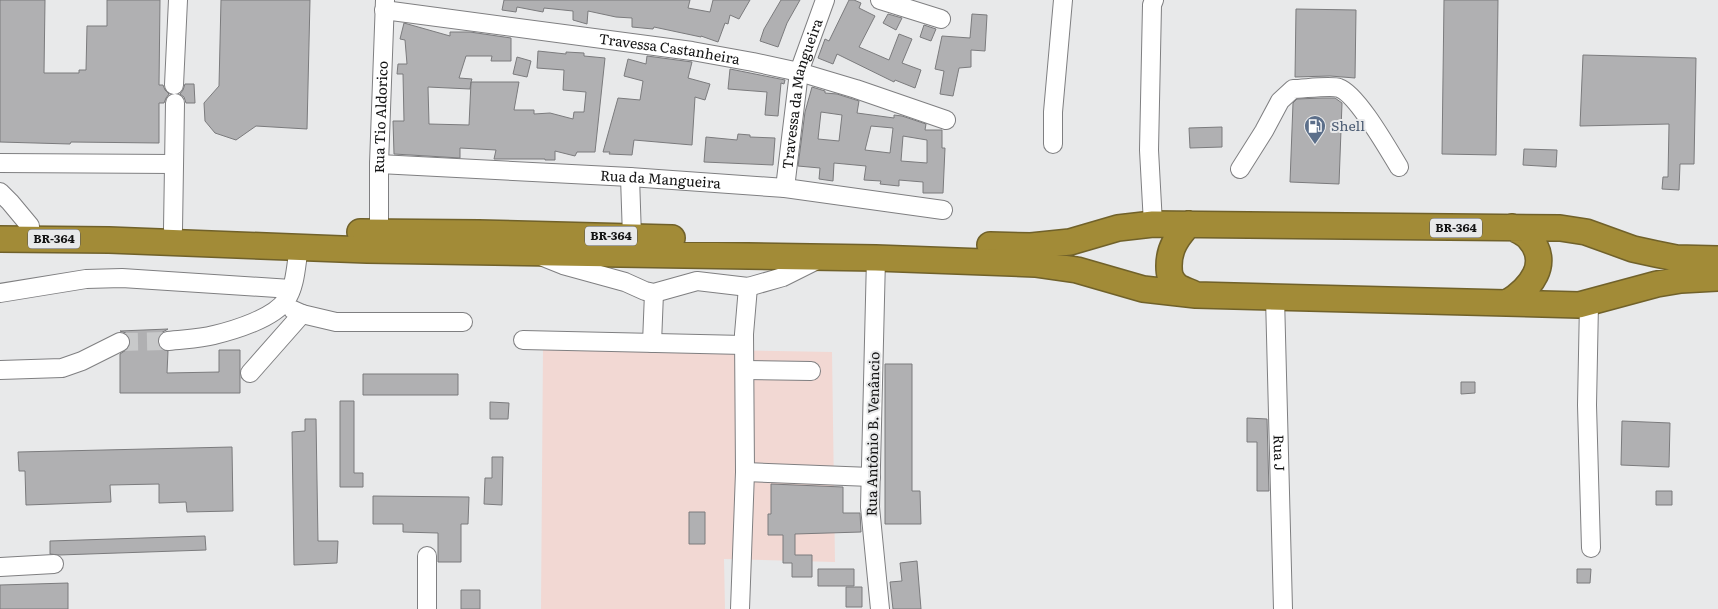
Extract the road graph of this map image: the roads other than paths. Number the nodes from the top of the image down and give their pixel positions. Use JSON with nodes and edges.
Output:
{"nodes":[{"id":1,"x":178,"y":0,"type":"edge"},
{"id":2,"x":825,"y":0,"type":"edge"},
{"id":3,"x":880,"y":0,"type":"edge"},
{"id":4,"x":1063,"y":0,"type":"edge"},
{"id":5,"x":1154,"y":0,"type":"edge"},
{"id":6,"x":385,"y":5,"type":"edge"},
{"id":7,"x":941,"y":19,"type":"dead end"},
{"id":8,"x":799,"y":72,"type":"junction"},
{"id":9,"x":174,"y":84,"type":"dead end"},
{"id":10,"x":175,"y":103,"type":"dead end"},
{"id":11,"x":946,"y":120,"type":"dead end"},
{"id":12,"x":1053,"y":144,"type":"dead end"},
{"id":13,"x":0,"y":163,"type":"edge"},
{"id":14,"x":174,"y":164,"type":"junction"},
{"id":15,"x":379,"y":164,"type":"junction"},
{"id":16,"x":1399,"y":167,"type":"dead end"},
{"id":17,"x":1240,"y":169,"type":"dead end"},
{"id":18,"x":630,"y":176,"type":"junction"},
{"id":19,"x":785,"y":188,"type":"junction"},
{"id":20,"x":0,"y":192,"type":"edge"},
{"id":21,"x":943,"y":210,"type":"dead end"},
{"id":22,"x":1153,"y":224,"type":"junction"},
{"id":23,"x":1189,"y":224,"type":"junction"},
{"id":24,"x":0,"y":226,"type":"edge"},
{"id":25,"x":30,"y":226,"type":"junction"},
{"id":26,"x":1512,"y":227,"type":"junction"},
{"id":27,"x":173,"y":229,"type":"junction"},
{"id":28,"x":379,"y":233,"type":"junction"},
{"id":29,"x":632,"y":237,"type":"junction"},
{"id":30,"x":0,"y":239,"type":"edge"},
{"id":31,"x":300,"y":247,"type":"junction"},
{"id":32,"x":531,"y":252,"type":"junction"},
{"id":33,"x":822,"y":257,"type":"junction"},
{"id":34,"x":876,"y":258,"type":"junction"},
{"id":35,"x":1718,"y":259,"type":"edge"},
{"id":36,"x":1718,"y":278,"type":"edge"},
{"id":37,"x":748,"y":287,"type":"junction"},
{"id":38,"x":291,"y":289,"type":"junction"},
{"id":39,"x":0,"y":293,"type":"edge"},
{"id":40,"x":654,"y":293,"type":"junction"},
{"id":41,"x":1196,"y":295,"type":"junction"},
{"id":42,"x":1275,"y":297,"type":"junction"},
{"id":43,"x":1507,"y":303,"type":"junction"},
{"id":44,"x":1589,"y":303,"type":"junction"},
{"id":45,"x":281,"y":306,"type":"junction"},
{"id":46,"x":302,"y":314,"type":"junction"},
{"id":47,"x":462,"y":322,"type":"dead end"},
{"id":48,"x":523,"y":340,"type":"dead end"},
{"id":49,"x":168,"y":341,"type":"tunnel mouth"},
{"id":50,"x":120,"y":342,"type":"tunnel mouth"},
{"id":51,"x":652,"y":343,"type":"junction"},
{"id":52,"x":744,"y":345,"type":"junction"},
{"id":53,"x":0,"y":370,"type":"edge"},
{"id":54,"x":745,"y":370,"type":"junction"},
{"id":55,"x":810,"y":372,"type":"dead end"},
{"id":56,"x":250,"y":374,"type":"dead end"},
{"id":57,"x":745,"y":472,"type":"junction"},
{"id":58,"x":871,"y":477,"type":"junction"},
{"id":59,"x":1591,"y":548,"type":"dead end"},
{"id":60,"x":427,"y":556,"type":"dead end"},
{"id":61,"x":54,"y":564,"type":"dead end"},
{"id":62,"x":0,"y":567,"type":"edge"},
{"id":63,"x":427,"y":609,"type":"edge"},
{"id":64,"x":740,"y":609,"type":"edge"},
{"id":65,"x":880,"y":609,"type":"edge"},
{"id":66,"x":1283,"y":609,"type":"edge"}],
"edges":[{"from":1,"to":9,"type":"street"},
{"from":2,"to":8,"type":"street","name":"Travessa da Mangueira"},
{"from":3,"to":7,"type":"street"},
{"from":4,"to":12,"type":"street"},
{"from":5,"to":22,"type":"street"},
{"from":6,"to":8,"type":"street","name":"Travessa Castanheira"},
{"from":6,"to":15,"type":"street","name":"Rua Tio Aldorico"},
{"from":8,"to":11,"type":"street","name":"Travessa Castanheira"},
{"from":8,"to":19,"type":"street","name":"Travessa da Mangueira"},
{"from":10,"to":14,"type":"street"},
{"from":13,"to":14,"type":"street"},
{"from":14,"to":27,"type":"street"},
{"from":15,"to":18,"type":"street","name":"Rua da Mangueira"},
{"from":15,"to":28,"type":"street","name":"Rua Tio Aldorico"},
{"from":16,"to":17,"type":"street"},
{"from":18,"to":19,"type":"street","name":"Rua da Mangueira"},
{"from":18,"to":29,"type":"street"},
{"from":19,"to":21,"type":"street","name":"Rua da Mangueira"},
{"from":20,"to":25,"type":"street"},
{"from":22,"to":23,"type":"highway","number":"BR-364"},
{"from":22,"to":29,"type":"highway","number":"BR-364"},
{"from":23,"to":26,"type":"highway","number":"BR-364"},
{"from":23,"to":41,"type":"highway"},
{"from":24,"to":25,"type":"highway","number":"BR-364"},
{"from":25,"to":27,"type":"highway","number":"BR-364"},
{"from":26,"to":35,"type":"highway","number":"BR-364"},
{"from":26,"to":43,"type":"highway"},
{"from":27,"to":28,"type":"highway","number":"BR-364"},
{"from":28,"to":29,"type":"highway","number":"BR-364"},
{"from":30,"to":31,"type":"highway","number":"BR-364"},
{"from":31,"to":32,"type":"highway","number":"BR-364"},
{"from":31,"to":38,"type":"street"},
{"from":32,"to":33,"type":"highway","number":"BR-364"},
{"from":32,"to":40,"type":"street"},
{"from":33,"to":34,"type":"highway","number":"BR-364"},
{"from":33,"to":37,"type":"street"},
{"from":34,"to":41,"type":"highway","number":"BR-364"},
{"from":34,"to":58,"type":"street","name":"Rua Antônio B. Venâncio"},
{"from":36,"to":44,"type":"highway","number":"BR-364"},
{"from":37,"to":40,"type":"street"},
{"from":37,"to":52,"type":"street"},
{"from":38,"to":39,"type":"street"},
{"from":38,"to":45,"type":"street"},
{"from":40,"to":51,"type":"street"},
{"from":41,"to":42,"type":"highway","number":"BR-364"},
{"from":42,"to":43,"type":"highway","number":"BR-364"},
{"from":42,"to":66,"type":"street","name":"Rua J"},
{"from":43,"to":44,"type":"highway","number":"BR-364"},
{"from":44,"to":59,"type":"street"},
{"from":45,"to":46,"type":"street"},
{"from":45,"to":49,"type":"street"},
{"from":46,"to":47,"type":"street"},
{"from":46,"to":56,"type":"street"},
{"from":48,"to":51,"type":"street"},
{"from":50,"to":53,"type":"street"},
{"from":51,"to":52,"type":"street"},
{"from":52,"to":54,"type":"street"},
{"from":54,"to":55,"type":"street"},
{"from":54,"to":57,"type":"street"},
{"from":57,"to":58,"type":"street"},
{"from":57,"to":64,"type":"street"},
{"from":58,"to":65,"type":"street","name":"Rua Antônio B. Venâncio"},
{"from":60,"to":63,"type":"street"},
{"from":61,"to":62,"type":"street"}]}
